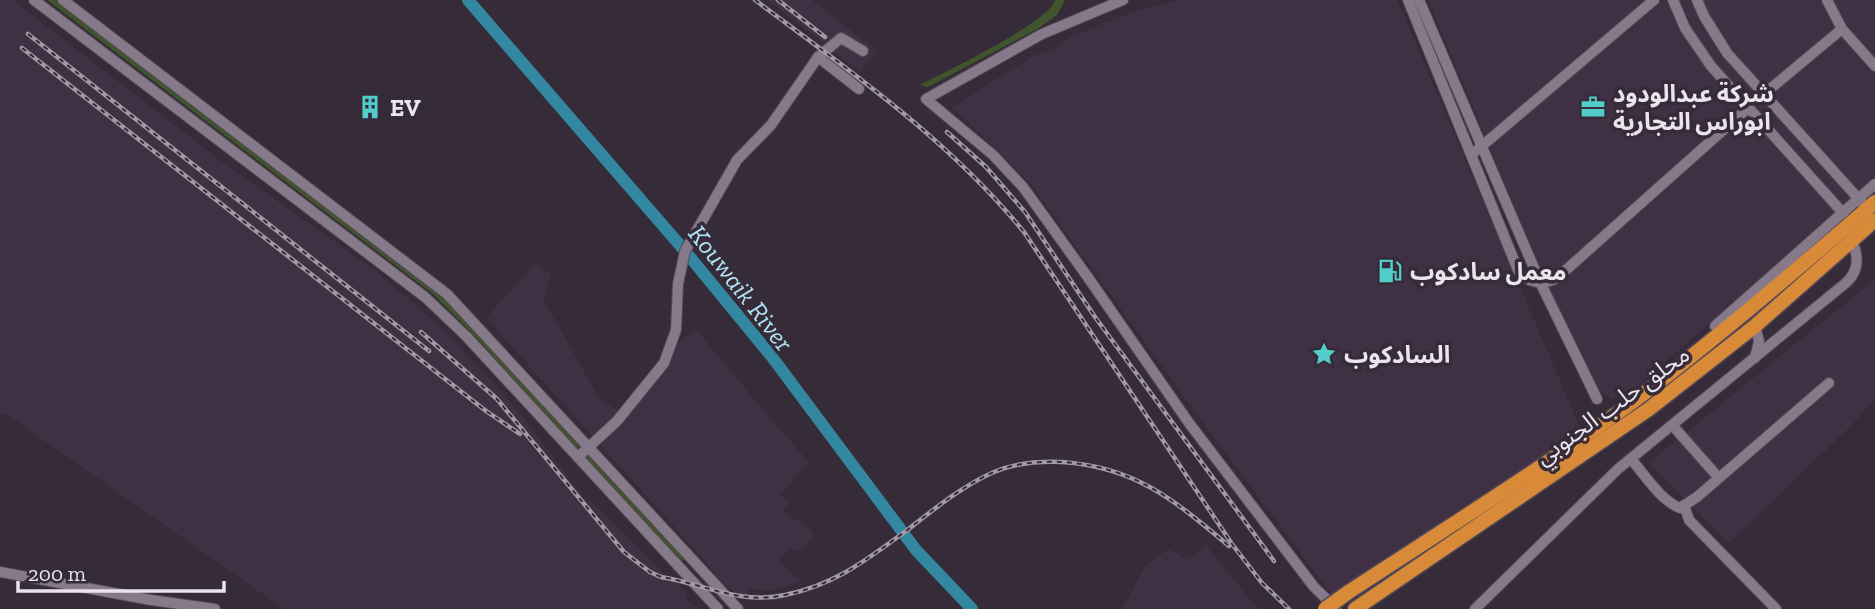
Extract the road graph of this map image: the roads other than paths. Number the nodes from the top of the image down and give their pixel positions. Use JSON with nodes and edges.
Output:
{"nodes":[{"id":1,"x":34,"y":0,"type":"edge"},
{"id":2,"x":64,"y":0,"type":"edge"},
{"id":3,"x":1123,"y":0,"type":"edge"},
{"id":4,"x":1408,"y":0,"type":"edge"},
{"id":5,"x":1419,"y":0,"type":"edge"},
{"id":6,"x":1654,"y":0,"type":"edge"},
{"id":7,"x":1673,"y":0,"type":"edge"},
{"id":8,"x":1698,"y":0,"type":"edge"},
{"id":9,"x":1827,"y":0,"type":"edge"},
{"id":10,"x":1842,"y":29,"type":"junction"},
{"id":11,"x":863,"y":51,"type":"dead end"},
{"id":12,"x":818,"y":57,"type":"junction"},
{"id":13,"x":1441,"y":65,"type":"junction"},
{"id":14,"x":1875,"y":66,"type":"edge"},
{"id":15,"x":859,"y":89,"type":"dead end"},
{"id":16,"x":1764,"y":94,"type":"junction"},
{"id":17,"x":1748,"y":108,"type":"junction"},
{"id":18,"x":1476,"y":151,"type":"junction"},
{"id":19,"x":1875,"y":184,"type":"edge"},
{"id":20,"x":1869,"y":207,"type":"edge"},
{"id":21,"x":1843,"y":213,"type":"junction"},
{"id":22,"x":1852,"y":240,"type":"junction"},
{"id":23,"x":1540,"y":282,"type":"junction"},
{"id":24,"x":1715,"y":326,"type":"dead end"},
{"id":25,"x":1755,"y":326,"type":"junction"},
{"id":26,"x":1755,"y":358,"type":"junction"},
{"id":27,"x":1829,"y":383,"type":"dead end"},
{"id":28,"x":1597,"y":399,"type":"dead end"},
{"id":29,"x":1673,"y":426,"type":"junction"},
{"id":30,"x":589,"y":447,"type":"junction"},
{"id":31,"x":578,"y":457,"type":"junction"},
{"id":32,"x":1631,"y":459,"type":"junction"},
{"id":33,"x":1718,"y":477,"type":"junction"},
{"id":34,"x":1684,"y":505,"type":"junction"},
{"id":35,"x":0,"y":572,"type":"edge"},
{"id":36,"x":1357,"y":608,"type":"edge"},
{"id":37,"x":215,"y":609,"type":"edge"},
{"id":38,"x":718,"y":609,"type":"edge"},
{"id":39,"x":738,"y":609,"type":"edge"},
{"id":40,"x":1325,"y":609,"type":"edge"},
{"id":41,"x":1337,"y":609,"type":"edge"},
{"id":42,"x":1475,"y":609,"type":"edge"},
{"id":43,"x":1776,"y":609,"type":"edge"}],
"edges":[{"from":1,"to":31,"type":"street"},
{"from":2,"to":30,"type":"street"},
{"from":3,"to":41,"type":"street"},
{"from":4,"to":13,"type":"street"},
{"from":5,"to":13,"type":"street"},
{"from":6,"to":18,"type":"street"},
{"from":7,"to":17,"type":"street"},
{"from":8,"to":16,"type":"street"},
{"from":9,"to":10,"type":"street"},
{"from":10,"to":14,"type":"street"},
{"from":10,"to":16,"type":"street"},
{"from":11,"to":12,"type":"street"},
{"from":12,"to":15,"type":"street"},
{"from":12,"to":30,"type":"street"},
{"from":13,"to":18,"type":"street"},
{"from":16,"to":20,"type":"street"},
{"from":17,"to":21,"type":"street"},
{"from":17,"to":23,"type":"street"},
{"from":18,"to":23,"type":"street"},
{"from":18,"to":23,"type":"street"},
{"from":19,"to":20,"type":"street"},
{"from":20,"to":21,"type":"street"},
{"from":20,"to":22,"type":"highway","name":"محلق حلب الجنوبي"},
{"from":20,"to":40,"type":"highway","bridge":true},
{"from":21,"to":24,"type":"street"},
{"from":22,"to":25,"type":"highway","name":"محلق حلب الجنوبي"},
{"from":22,"to":26,"type":"street"},
{"from":23,"to":28,"type":"street"},
{"from":25,"to":26,"type":"street"},
{"from":25,"to":36,"type":"highway","name":"محلق حلب الجنوبي"},
{"from":26,"to":29,"type":"street"},
{"from":27,"to":33,"type":"street"},
{"from":29,"to":32,"type":"street"},
{"from":29,"to":33,"type":"street"},
{"from":30,"to":31,"type":"street"},
{"from":30,"to":39,"type":"street"},
{"from":31,"to":38,"type":"street"},
{"from":32,"to":34,"type":"street"},
{"from":32,"to":42,"type":"street"},
{"from":33,"to":34,"type":"street"},
{"from":34,"to":43,"type":"street"},
{"from":35,"to":37,"type":"street"}]}
